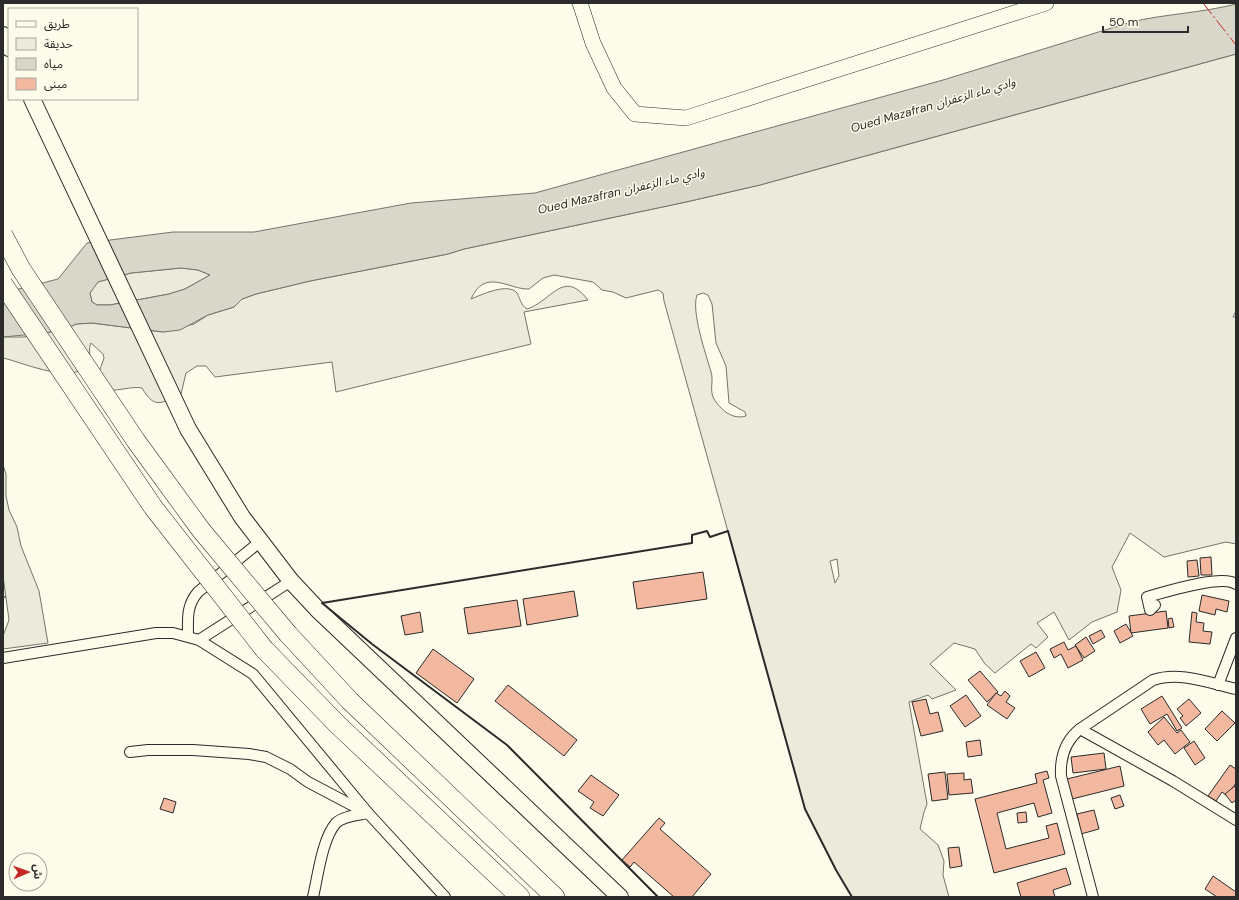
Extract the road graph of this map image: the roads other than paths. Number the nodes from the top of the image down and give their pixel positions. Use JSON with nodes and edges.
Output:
{"nodes":[{"id":1,"x":580,"y":3,"type":"edge"},
{"id":2,"x":1046,"y":3,"type":"edge"},
{"id":3,"x":3,"y":35,"type":"edge"},
{"id":4,"x":8,"y":46,"type":"edge"},
{"id":5,"x":32,"y":100,"type":"edge"},
{"id":6,"x":3,"y":235,"type":"edge"},
{"id":7,"x":3,"y":284,"type":"edge"},
{"id":8,"x":260,"y":541,"type":"junction"},
{"id":9,"x":291,"y":581,"type":"junction"},
{"id":10,"x":1236,"y":584,"type":"edge"},
{"id":11,"x":1155,"y":605,"type":"dead end"},
{"id":12,"x":188,"y":636,"type":"junction"},
{"id":13,"x":1236,"y":638,"type":"edge"},
{"id":14,"x":199,"y":640,"type":"junction"},
{"id":15,"x":3,"y":658,"type":"edge"},
{"id":16,"x":1218,"y":685,"type":"junction"},
{"id":17,"x":1236,"y":689,"type":"edge"},
{"id":18,"x":1080,"y":729,"type":"junction"},
{"id":19,"x":130,"y":752,"type":"dead end"},
{"id":20,"x":368,"y":814,"type":"junction"},
{"id":21,"x":1236,"y":820,"type":"edge"},
{"id":22,"x":313,"y":897,"type":"edge"},
{"id":23,"x":445,"y":897,"type":"edge"},
{"id":24,"x":520,"y":897,"type":"edge"},
{"id":25,"x":555,"y":897,"type":"edge"},
{"id":26,"x":620,"y":897,"type":"edge"},
{"id":27,"x":1093,"y":897,"type":"edge"}],
"edges":[{"from":1,"to":2,"type":"street"},
{"from":3,"to":4,"type":"main road"},
{"from":5,"to":8,"type":"main road"},
{"from":6,"to":25,"type":"highway","bridge":true},
{"from":7,"to":24,"type":"highway","bridge":true},
{"from":8,"to":9,"type":"main road"},
{"from":8,"to":12,"type":"street"},
{"from":9,"to":14,"type":"street"},
{"from":9,"to":26,"type":"main road"},
{"from":10,"to":11,"type":"street"},
{"from":12,"to":14,"type":"street"},
{"from":12,"to":15,"type":"street"},
{"from":13,"to":16,"type":"street"},
{"from":14,"to":20,"type":"street"},
{"from":16,"to":17,"type":"street"},
{"from":16,"to":18,"type":"street"},
{"from":18,"to":21,"type":"street"},
{"from":18,"to":27,"type":"street"},
{"from":19,"to":20,"type":"street"},
{"from":20,"to":22,"type":"street"},
{"from":20,"to":23,"type":"street"}]}
